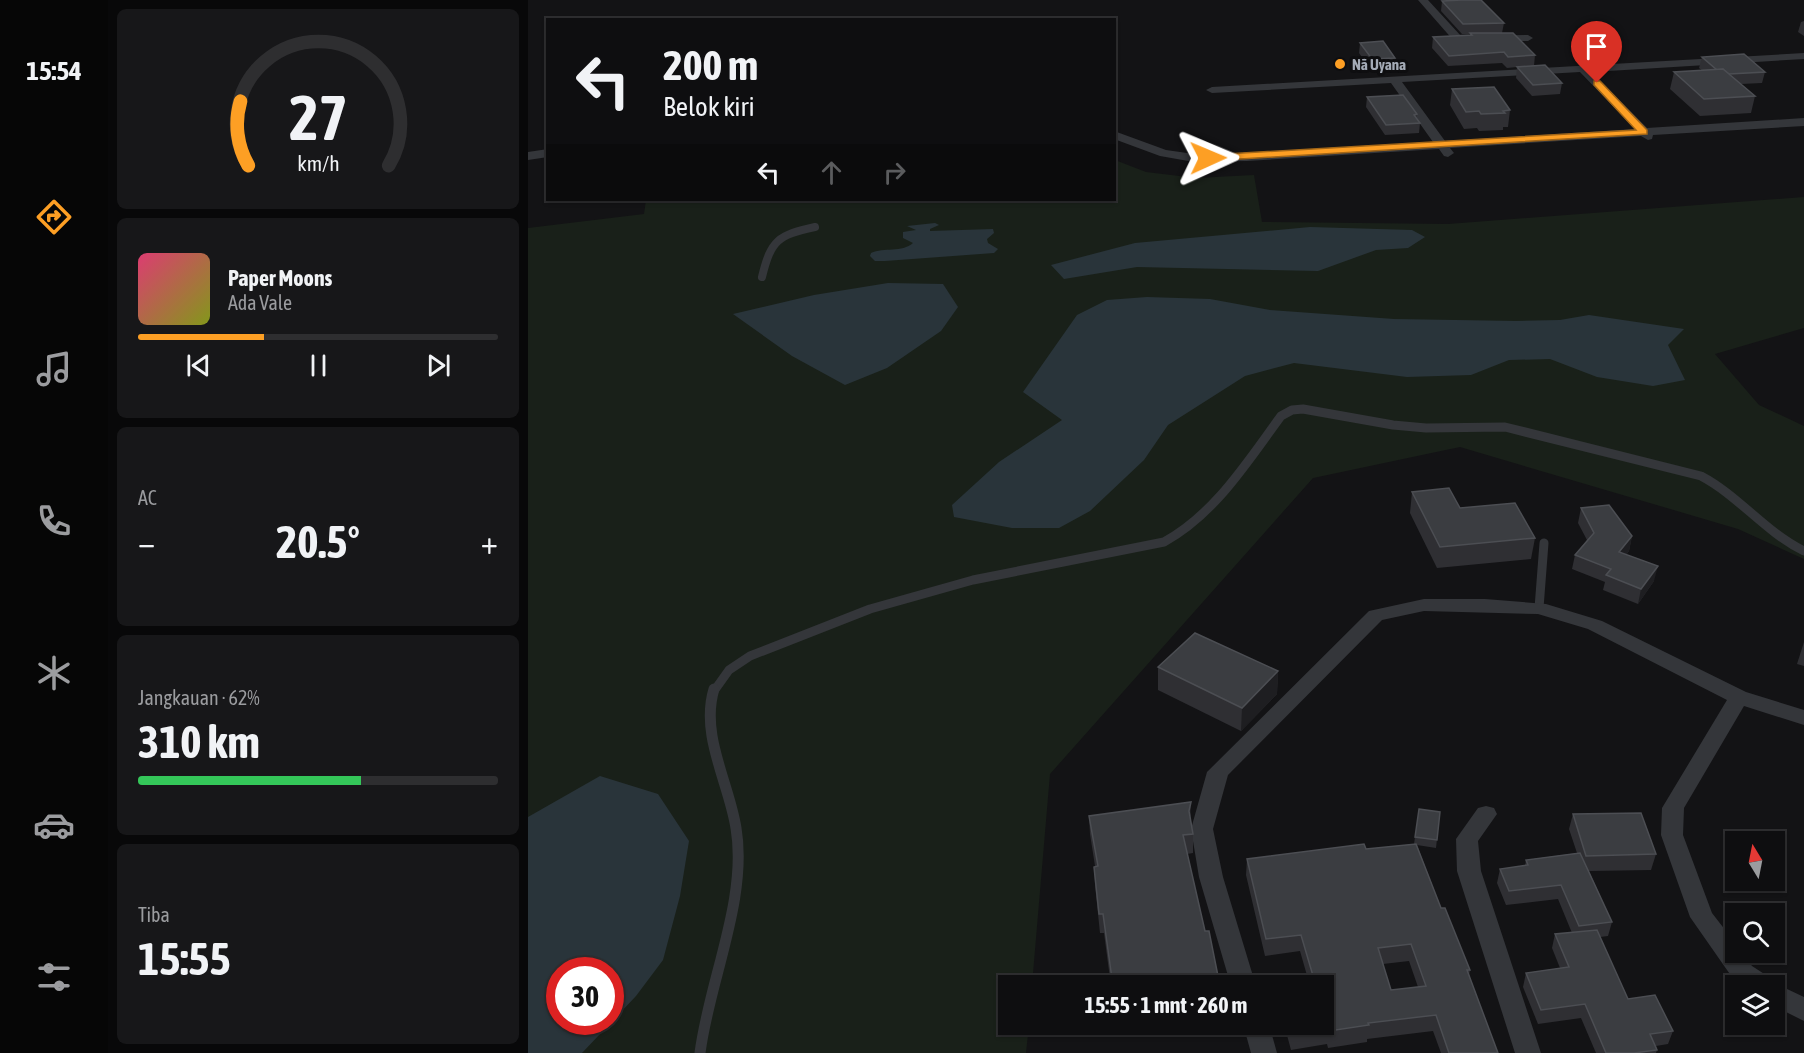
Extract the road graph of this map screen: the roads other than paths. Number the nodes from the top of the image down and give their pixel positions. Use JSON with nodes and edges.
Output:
{"nodes":[{"id":1,"x":1423,"y":0,"type":"edge"},
{"id":2,"x":1528,"y":38,"type":"dead end"},
{"id":3,"x":1804,"y":56,"type":"edge"},
{"id":4,"x":1788,"y":57,"type":"junction"},
{"id":5,"x":1583,"y":69,"type":"junction"},
{"id":6,"x":1804,"y":69,"type":"edge"},
{"id":7,"x":1394,"y":80,"type":"junction"},
{"id":8,"x":1212,"y":90,"type":"dead end"},
{"id":9,"x":1804,"y":122,"type":"edge"},
{"id":10,"x":1804,"y":131,"type":"edge"},
{"id":11,"x":1116,"y":136,"type":"edge"},
{"id":12,"x":1648,"y":136,"type":"junction"},
{"id":13,"x":1116,"y":148,"type":"edge"},
{"id":14,"x":1445,"y":149,"type":"junction"},
{"id":15,"x":546,"y":154,"type":"edge"},
{"id":16,"x":529,"y":162,"type":"edge"},
{"id":17,"x":546,"y":162,"type":"edge"},
{"id":18,"x":815,"y":227,"type":"dead end"},
{"id":19,"x":762,"y":277,"type":"dead end"},
{"id":20,"x":1544,"y":543,"type":"dead end"},
{"id":21,"x":1804,"y":551,"type":"edge"},
{"id":22,"x":1539,"y":609,"type":"junction"},
{"id":23,"x":1738,"y":697,"type":"junction"},
{"id":24,"x":1804,"y":718,"type":"edge"},
{"id":25,"x":1486,"y":814,"type":"dead end"},
{"id":26,"x":1241,"y":975,"type":"edge"},
{"id":27,"x":1746,"y":975,"type":"edge"},
{"id":28,"x":1785,"y":999,"type":"edge"},
{"id":29,"x":1804,"y":1010,"type":"edge"},
{"id":30,"x":1259,"y":1035,"type":"edge"},
{"id":31,"x":700,"y":1053,"type":"edge"},
{"id":32,"x":1264,"y":1053,"type":"edge"},
{"id":33,"x":1528,"y":1053,"type":"edge"}],
"edges":[{"from":1,"to":2,"type":"street"},
{"from":3,"to":4,"type":"street"},
{"from":4,"to":5,"type":"street"},
{"from":4,"to":6,"type":"street"},
{"from":5,"to":7,"type":"street"},
{"from":5,"to":12,"type":"street"},
{"from":7,"to":8,"type":"street"},
{"from":7,"to":14,"type":"street"},
{"from":9,"to":12,"type":"street"},
{"from":10,"to":12,"type":"street"},
{"from":11,"to":14,"type":"street"},
{"from":12,"to":14,"type":"street"},
{"from":13,"to":14,"type":"street"},
{"from":15,"to":16,"type":"street"},
{"from":16,"to":17,"type":"street"},
{"from":18,"to":19,"type":"lane"},
{"from":20,"to":22,"type":"lane"},
{"from":21,"to":31,"type":"lane"},
{"from":22,"to":23,"type":"street"},
{"from":22,"to":26,"type":"street"},
{"from":23,"to":24,"type":"street"},
{"from":23,"to":27,"type":"street"},
{"from":25,"to":33,"type":"street"},
{"from":28,"to":29,"type":"street"},
{"from":30,"to":32,"type":"street"}]}
